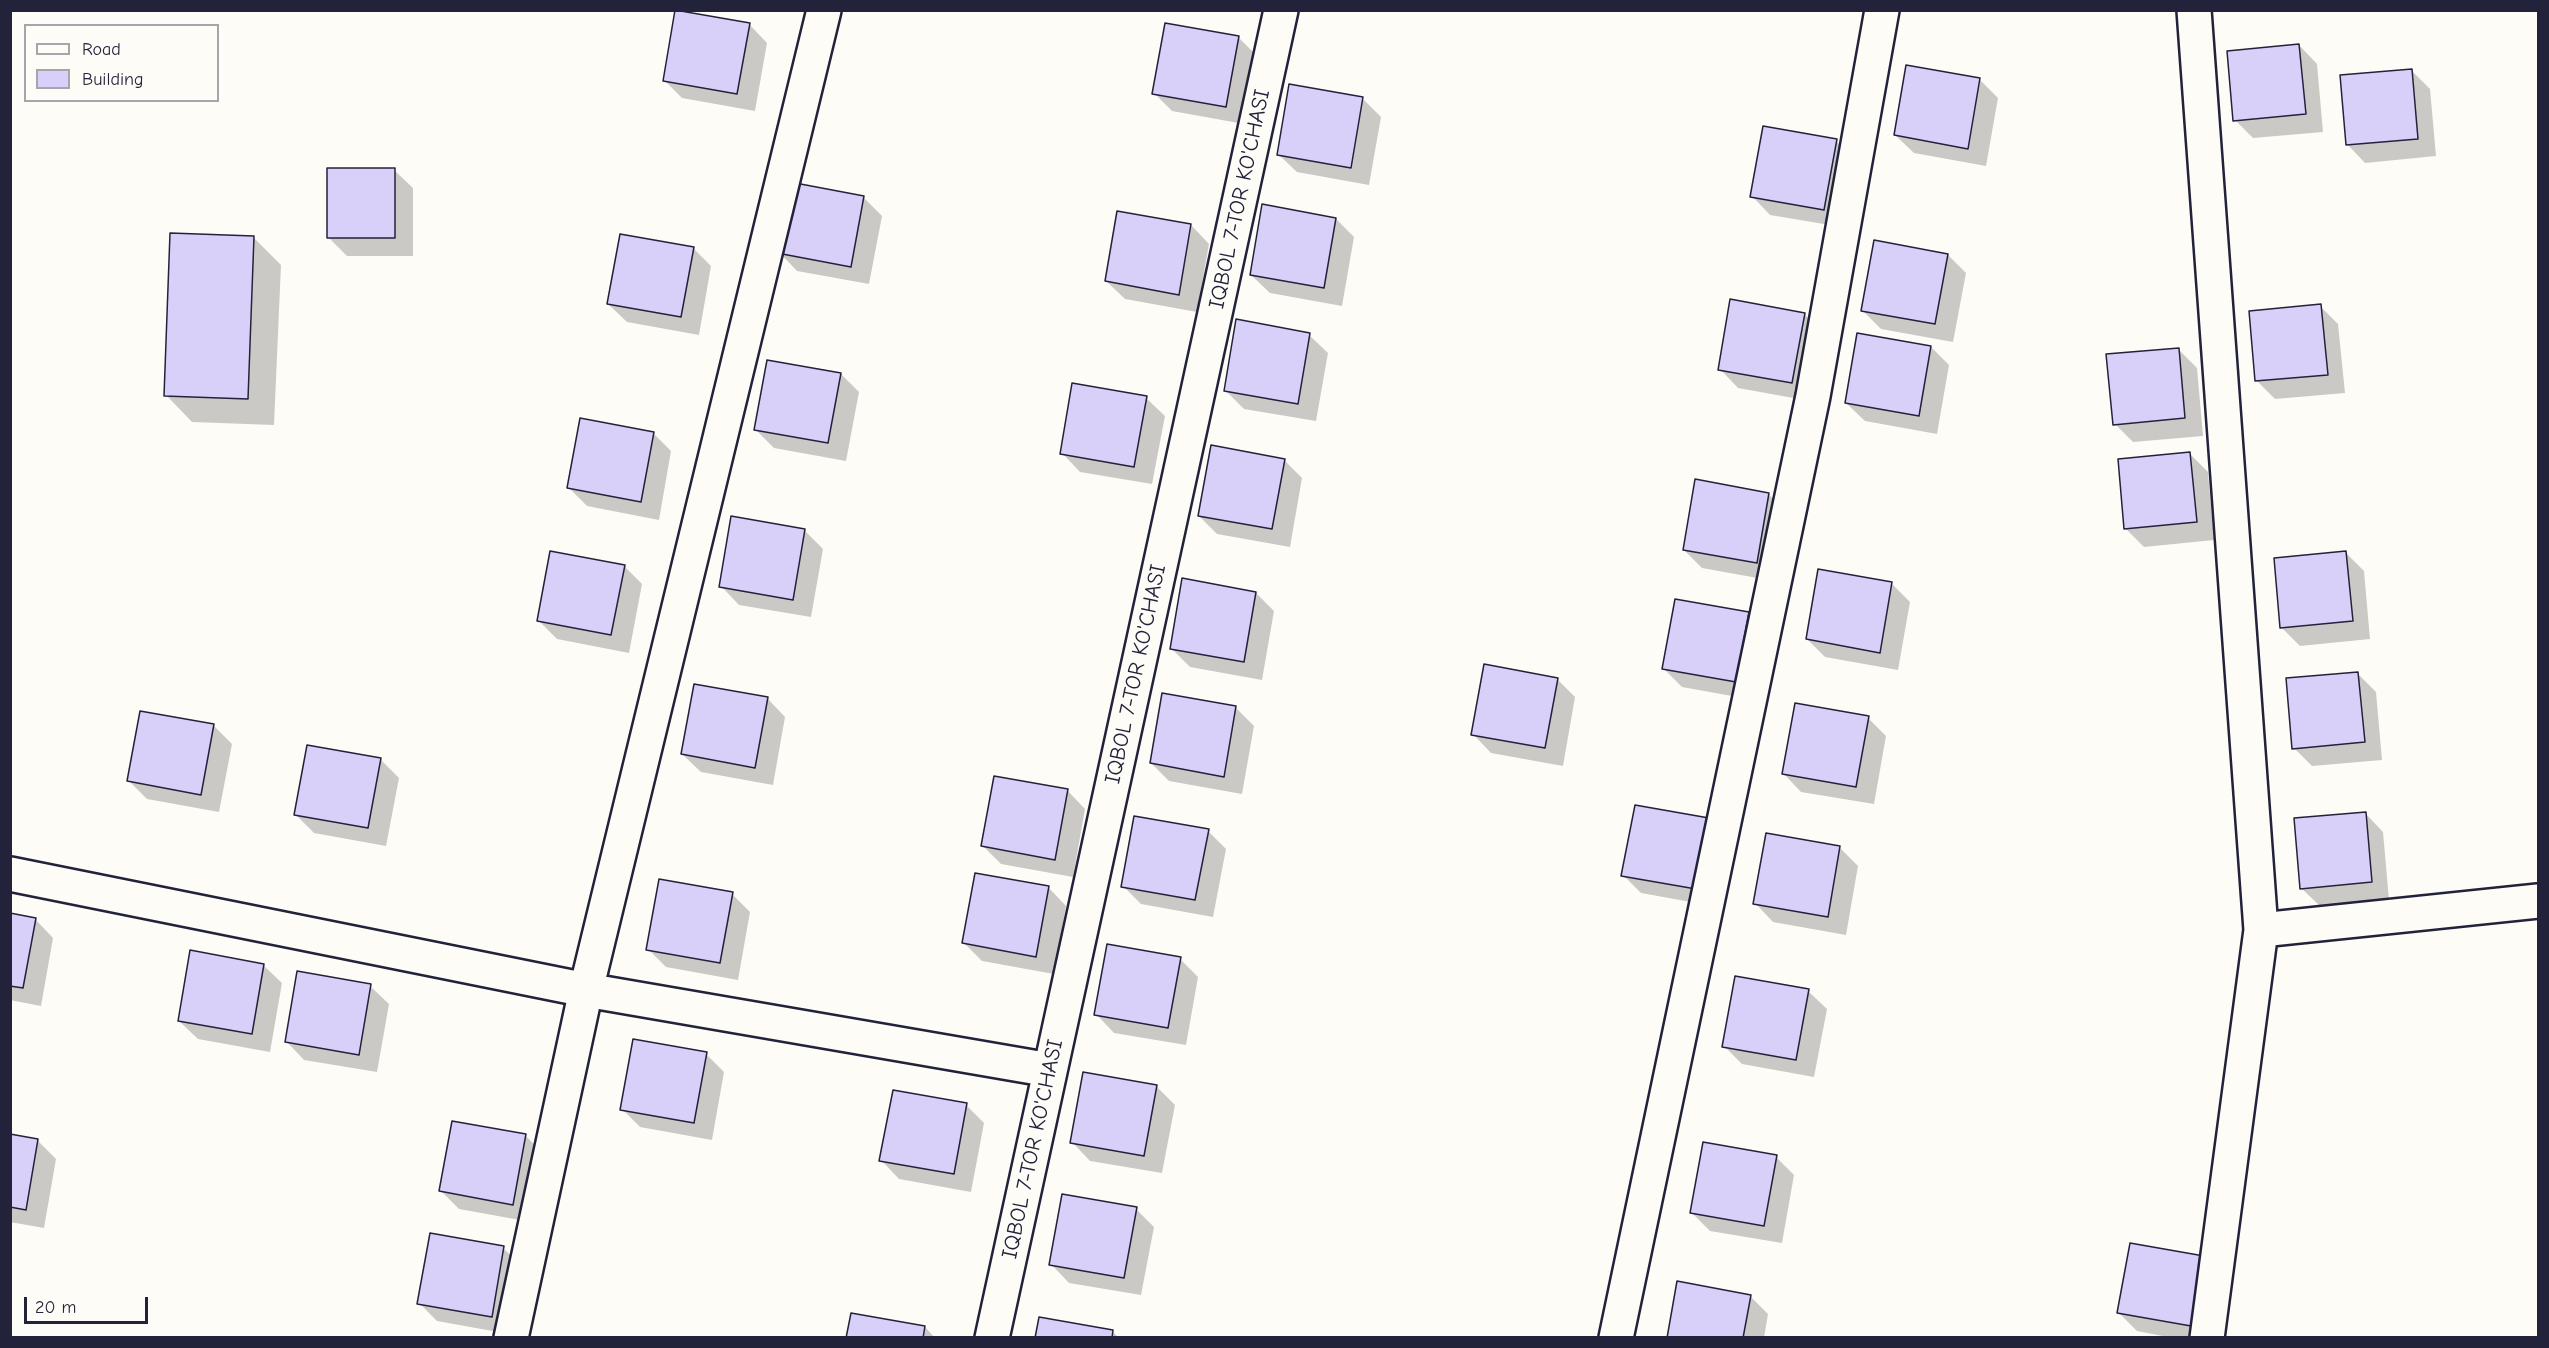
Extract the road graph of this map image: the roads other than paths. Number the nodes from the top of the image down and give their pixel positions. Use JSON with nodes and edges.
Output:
{"nodes":[{"id":1,"x":824,"y":10,"type":"edge"},
{"id":2,"x":1281,"y":10,"type":"edge"},
{"id":3,"x":1882,"y":10,"type":"edge"},
{"id":4,"x":2194,"y":10,"type":"edge"},
{"id":5,"x":10,"y":874,"type":"edge"},
{"id":6,"x":2538,"y":901,"type":"edge"},
{"id":7,"x":2261,"y":930,"type":"junction"},
{"id":8,"x":586,"y":990,"type":"junction"},
{"id":9,"x":1050,"y":1070,"type":"junction"},
{"id":10,"x":511,"y":1338,"type":"edge"},
{"id":11,"x":992,"y":1338,"type":"edge"},
{"id":12,"x":1616,"y":1338,"type":"edge"},
{"id":13,"x":2207,"y":1338,"type":"edge"}],
"edges":[{"from":1,"to":8,"type":"street"},
{"from":2,"to":9,"type":"street","name":"IQBOL 7-TOR KO'CHASI"},
{"from":3,"to":12,"type":"street"},
{"from":4,"to":7,"type":"street"},
{"from":5,"to":8,"type":"street"},
{"from":6,"to":7,"type":"street"},
{"from":7,"to":13,"type":"street"},
{"from":8,"to":9,"type":"street"},
{"from":8,"to":10,"type":"street"},
{"from":9,"to":11,"type":"street","name":"IQBOL 7-TOR KO'CHASI"}]}
